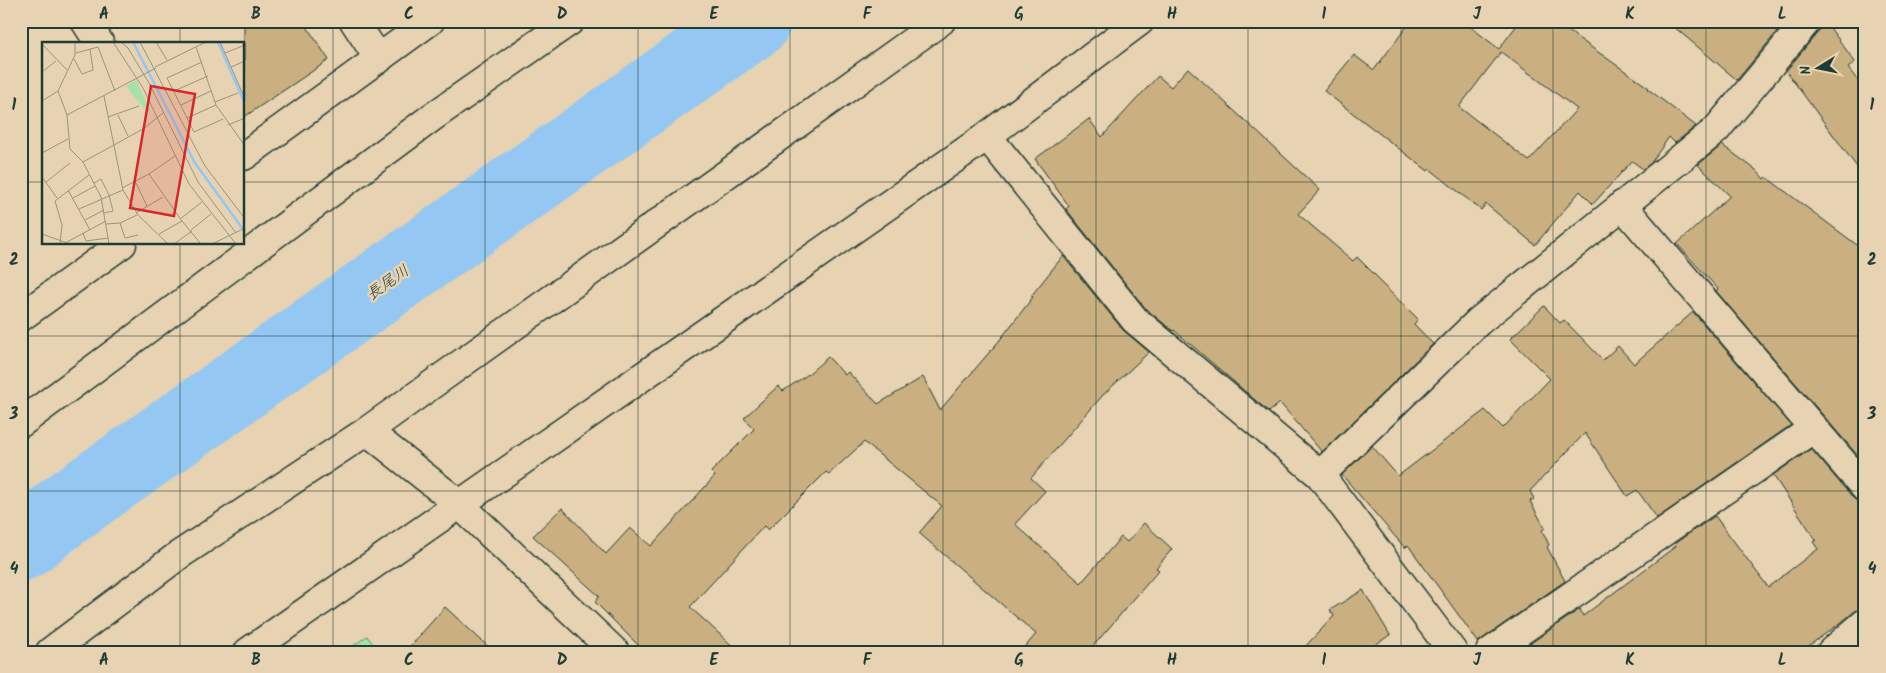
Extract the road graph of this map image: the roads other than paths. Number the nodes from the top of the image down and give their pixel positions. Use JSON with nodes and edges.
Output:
{"nodes":[{"id":1,"x":85,"y":21,"type":"edge"},
{"id":2,"x":354,"y":21,"type":"edge"},
{"id":3,"x":430,"y":21,"type":"edge"},
{"id":4,"x":570,"y":21,"type":"edge"},
{"id":5,"x":941,"y":21,"type":"edge"},
{"id":6,"x":1140,"y":21,"type":"edge"},
{"id":7,"x":1807,"y":21,"type":"edge"},
{"id":8,"x":99,"y":42,"type":"edge"},
{"id":9,"x":379,"y":58,"type":"junction"},
{"id":10,"x":987,"y":136,"type":"junction"},
{"id":11,"x":245,"y":155,"type":"edge"},
{"id":12,"x":1622,"y":205,"type":"junction"},
{"id":13,"x":121,"y":245,"type":"edge"},
{"id":14,"x":21,"y":317,"type":"edge"},
{"id":15,"x":21,"y":423,"type":"edge"},
{"id":16,"x":1814,"y":428,"type":"junction"},
{"id":17,"x":367,"y":431,"type":"junction"},
{"id":18,"x":1320,"y":475,"type":"junction"},
{"id":19,"x":1865,"y":488,"type":"edge"},
{"id":20,"x":459,"y":504,"type":"junction"},
{"id":21,"x":1865,"y":623,"type":"edge"},
{"id":22,"x":50,"y":652,"type":"edge"},
{"id":23,"x":248,"y":652,"type":"edge"},
{"id":24,"x":615,"y":652,"type":"edge"},
{"id":25,"x":1453,"y":652,"type":"edge"},
{"id":26,"x":1490,"y":652,"type":"edge"},
{"id":27,"x":1831,"y":652,"type":"edge"}],
"edges":[{"from":1,"to":8,"type":"street"},
{"from":2,"to":9,"type":"street"},
{"from":3,"to":9,"type":"street"},
{"from":4,"to":15,"type":"street"},
{"from":5,"to":17,"type":"street"},
{"from":6,"to":10,"type":"street"},
{"from":7,"to":12,"type":"street"},
{"from":9,"to":11,"type":"street"},
{"from":10,"to":18,"type":"street"},
{"from":10,"to":20,"type":"street"},
{"from":12,"to":16,"type":"street"},
{"from":12,"to":18,"type":"street"},
{"from":13,"to":14,"type":"street"},
{"from":16,"to":19,"type":"street"},
{"from":16,"to":26,"type":"street"},
{"from":17,"to":20,"type":"street"},
{"from":17,"to":22,"type":"street"},
{"from":18,"to":25,"type":"street"},
{"from":20,"to":23,"type":"street"},
{"from":20,"to":24,"type":"street"},
{"from":21,"to":27,"type":"street"}]}
